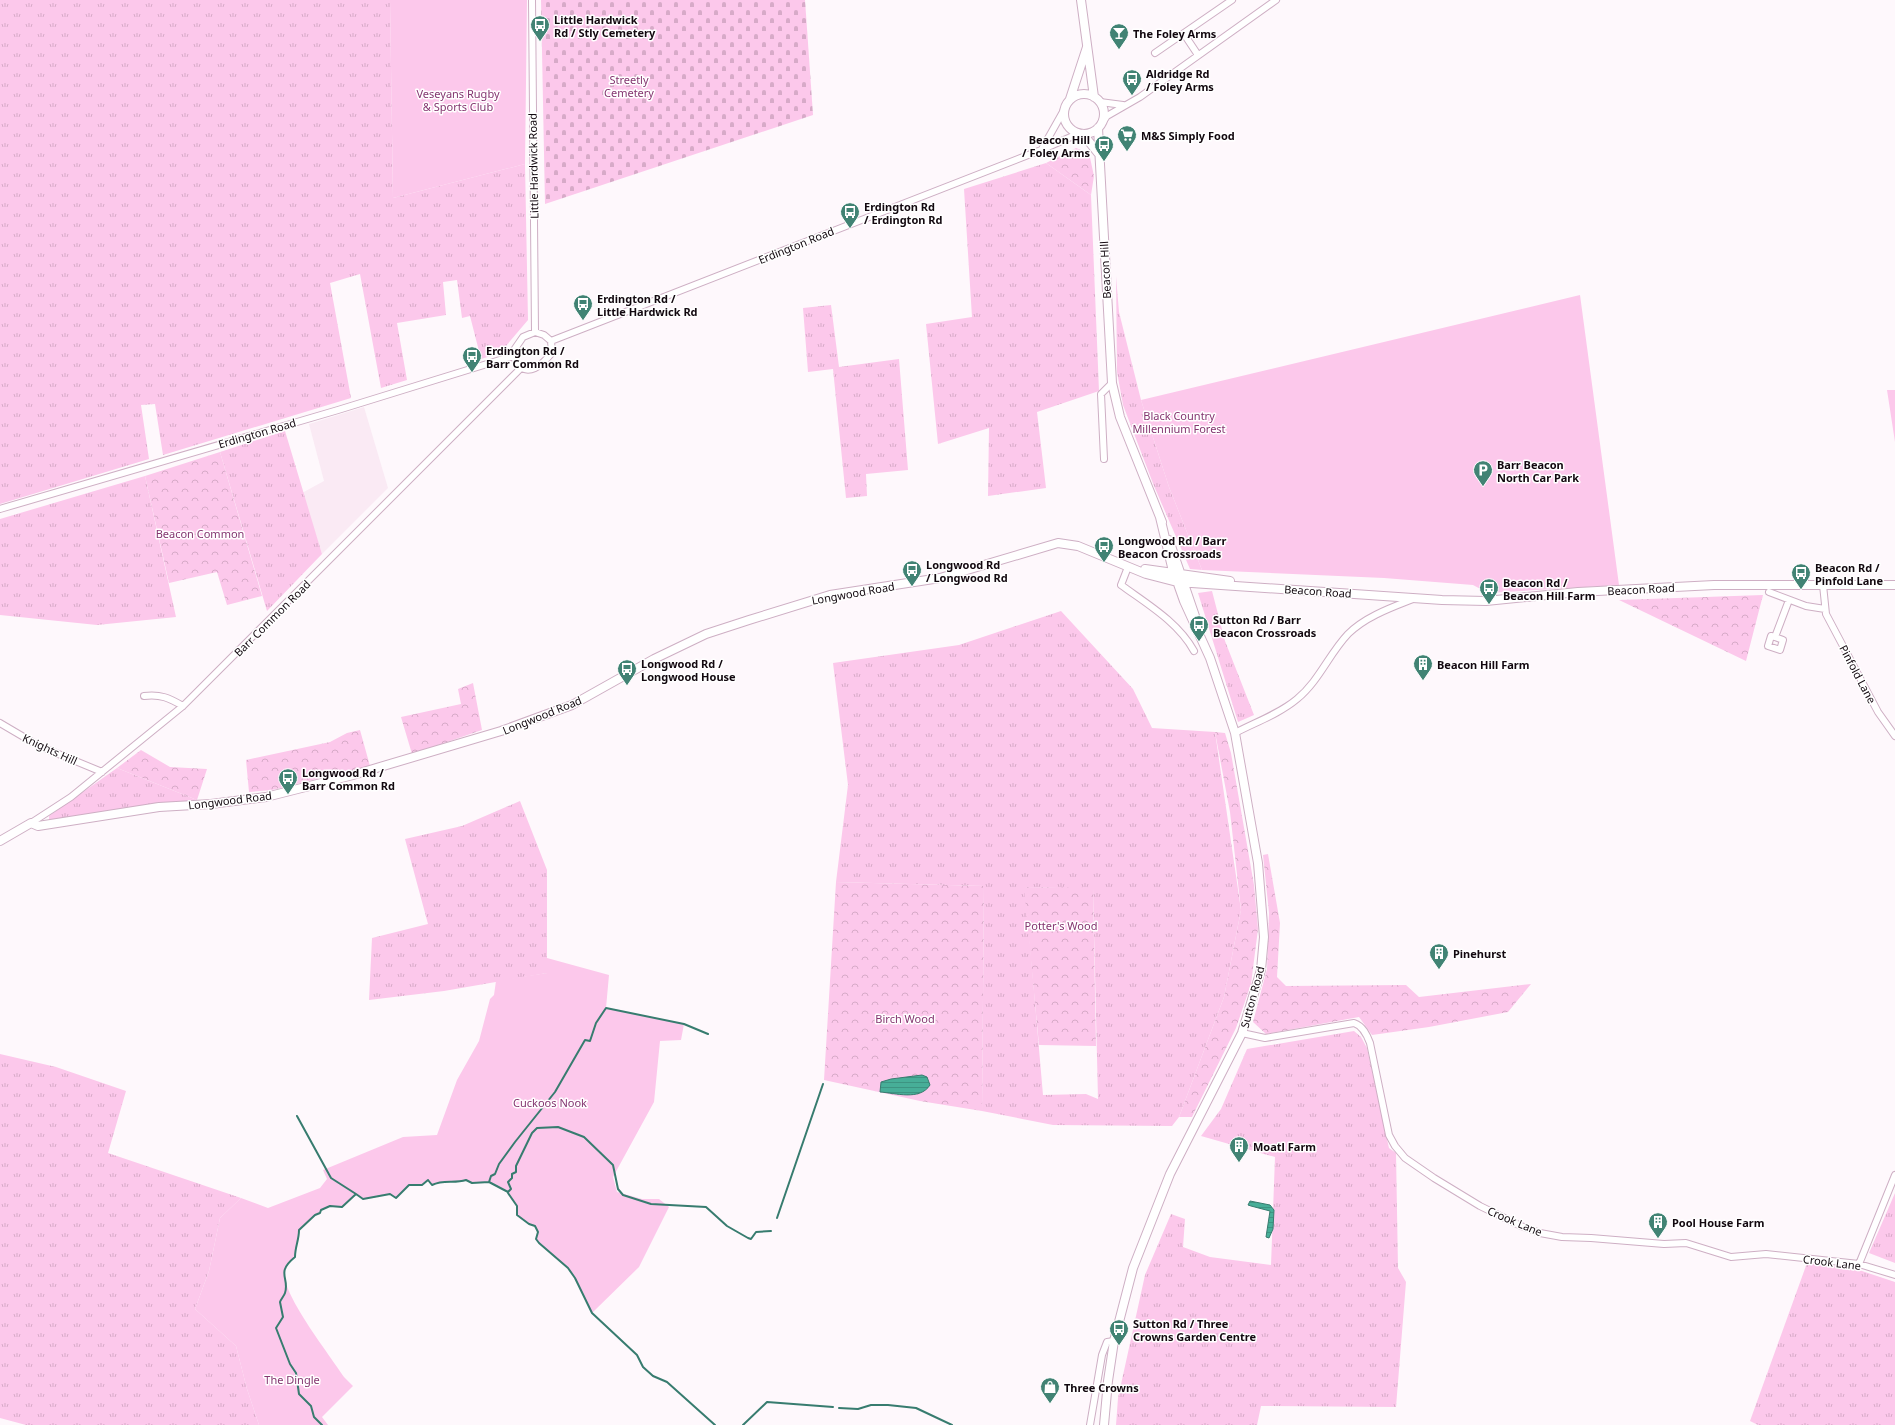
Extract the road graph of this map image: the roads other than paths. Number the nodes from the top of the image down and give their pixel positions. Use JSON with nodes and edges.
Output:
{"nodes":[{"id":1,"x":532,"y":0,"type":"edge"},
{"id":2,"x":1081,"y":0,"type":"edge"},
{"id":3,"x":1232,"y":0,"type":"edge"},
{"id":4,"x":1276,"y":0,"type":"edge"},
{"id":5,"x":1184,"y":34,"type":"junction"},
{"id":6,"x":1088,"y":45,"type":"junction"},
{"id":7,"x":1155,"y":53,"type":"dead end"},
{"id":8,"x":1198,"y":55,"type":"junction"},
{"id":9,"x":1097,"y":99,"type":"junction"},
{"id":10,"x":1070,"y":100,"type":"junction"},
{"id":11,"x":1124,"y":105,"type":"junction"},
{"id":12,"x":1064,"y":110,"type":"junction"},
{"id":13,"x":1100,"y":125,"type":"junction"},
{"id":14,"x":1081,"y":134,"type":"junction"},
{"id":15,"x":1041,"y":150,"type":"junction"},
{"id":16,"x":1100,"y":156,"type":"junction"},
{"id":17,"x":535,"y":332,"type":"junction"},
{"id":18,"x":551,"y":341,"type":"junction"},
{"id":19,"x":513,"y":356,"type":"junction"},
{"id":20,"x":521,"y":368,"type":"junction"},
{"id":21,"x":1112,"y":383,"type":"junction"},
{"id":22,"x":1104,"y":459,"type":"dead end"},
{"id":23,"x":0,"y":509,"type":"edge"},
{"id":24,"x":1128,"y":567,"type":"junction"},
{"id":25,"x":1180,"y":578,"type":"junction"},
{"id":26,"x":1823,"y":585,"type":"junction"},
{"id":27,"x":1895,"y":585,"type":"edge"},
{"id":28,"x":1769,"y":592,"type":"dead end"},
{"id":29,"x":1414,"y":598,"type":"junction"},
{"id":30,"x":1790,"y":600,"type":"junction"},
{"id":31,"x":1825,"y":609,"type":"junction"},
{"id":32,"x":1775,"y":637,"type":"dead end"},
{"id":33,"x":1194,"y":651,"type":"dead end"},
{"id":34,"x":144,"y":696,"type":"dead end"},
{"id":35,"x":183,"y":706,"type":"junction"},
{"id":36,"x":0,"y":723,"type":"edge"},
{"id":37,"x":1236,"y":733,"type":"junction"},
{"id":38,"x":1895,"y":736,"type":"edge"},
{"id":39,"x":102,"y":772,"type":"junction"},
{"id":40,"x":31,"y":823,"type":"junction"},
{"id":41,"x":0,"y":840,"type":"edge"},
{"id":42,"x":1242,"y":1033,"type":"junction"},
{"id":43,"x":1895,"y":1175,"type":"edge"},
{"id":44,"x":1859,"y":1264,"type":"junction"},
{"id":45,"x":1895,"y":1275,"type":"edge"},
{"id":46,"x":1114,"y":1341,"type":"junction"},
{"id":47,"x":1090,"y":1425,"type":"edge"},
{"id":48,"x":1104,"y":1425,"type":"edge"}],
"edges":[{"from":1,"to":17,"type":"street","name":"Little Hardwick Road"},
{"from":2,"to":6,"type":"main road"},
{"from":3,"to":5,"type":"street"},
{"from":4,"to":8,"type":"street"},
{"from":5,"to":7,"type":"street"},
{"from":5,"to":8,"type":"street"},
{"from":6,"to":9,"type":"main road"},
{"from":6,"to":10,"type":"main road"},
{"from":8,"to":11,"type":"street"},
{"from":9,"to":10,"type":"main road"},
{"from":9,"to":11,"type":"street"},
{"from":9,"to":13,"type":"main road"},
{"from":10,"to":12,"type":"main road"},
{"from":11,"to":13,"type":"street"},
{"from":12,"to":14,"type":"main road"},
{"from":12,"to":15,"type":"street"},
{"from":13,"to":14,"type":"main road"},
{"from":13,"to":16,"type":"main road","name":"Beacon Hill"},
{"from":14,"to":15,"type":"street","name":"Erdington Road"},
{"from":14,"to":16,"type":"main road"},
{"from":15,"to":18,"type":"street","name":"Erdington Road"},
{"from":16,"to":21,"type":"main road","name":"Beacon Hill"},
{"from":17,"to":18,"type":"street"},
{"from":17,"to":19,"type":"street"},
{"from":18,"to":20,"type":"street"},
{"from":19,"to":20,"type":"street"},
{"from":19,"to":23,"type":"street","name":"Erdington Road"},
{"from":20,"to":35,"type":"street","name":"Barr Common Road"},
{"from":21,"to":22,"type":"street"},
{"from":21,"to":25,"type":"main road","name":"Beacon Hill"},
{"from":24,"to":25,"type":"main road","name":"Longwood Road"},
{"from":24,"to":33,"type":"street"},
{"from":24,"to":40,"type":"main road","name":"Longwood Road"},
{"from":25,"to":29,"type":"main road","name":"Beacon Road"},
{"from":25,"to":37,"type":"main road","name":"Sutton Road"},
{"from":26,"to":27,"type":"main road","name":"Beacon Road"},
{"from":26,"to":29,"type":"main road","name":"Beacon Road"},
{"from":26,"to":31,"type":"street","name":"Pinfold Lane"},
{"from":28,"to":30,"type":"street"},
{"from":29,"to":37,"type":"street"},
{"from":30,"to":31,"type":"street"},
{"from":30,"to":32,"type":"street"},
{"from":31,"to":38,"type":"street","name":"Pinfold Lane"},
{"from":34,"to":35,"type":"street"},
{"from":35,"to":39,"type":"street","name":"Barr Common Road"},
{"from":36,"to":39,"type":"street","name":"Knights Hill"},
{"from":37,"to":42,"type":"main road","name":"Sutton Road"},
{"from":39,"to":40,"type":"street","name":"Barr Common Road"},
{"from":40,"to":41,"type":"main road","name":"Barr Common Road"},
{"from":42,"to":44,"type":"street","name":"Crook Lane"},
{"from":42,"to":46,"type":"main road","name":"Sutton Road"},
{"from":43,"to":44,"type":"street"},
{"from":44,"to":45,"type":"street","name":"Crook Lane"},
{"from":46,"to":47,"type":"street","name":"Sutton Road"},
{"from":46,"to":48,"type":"main road","name":"Sutton Road"}]}
